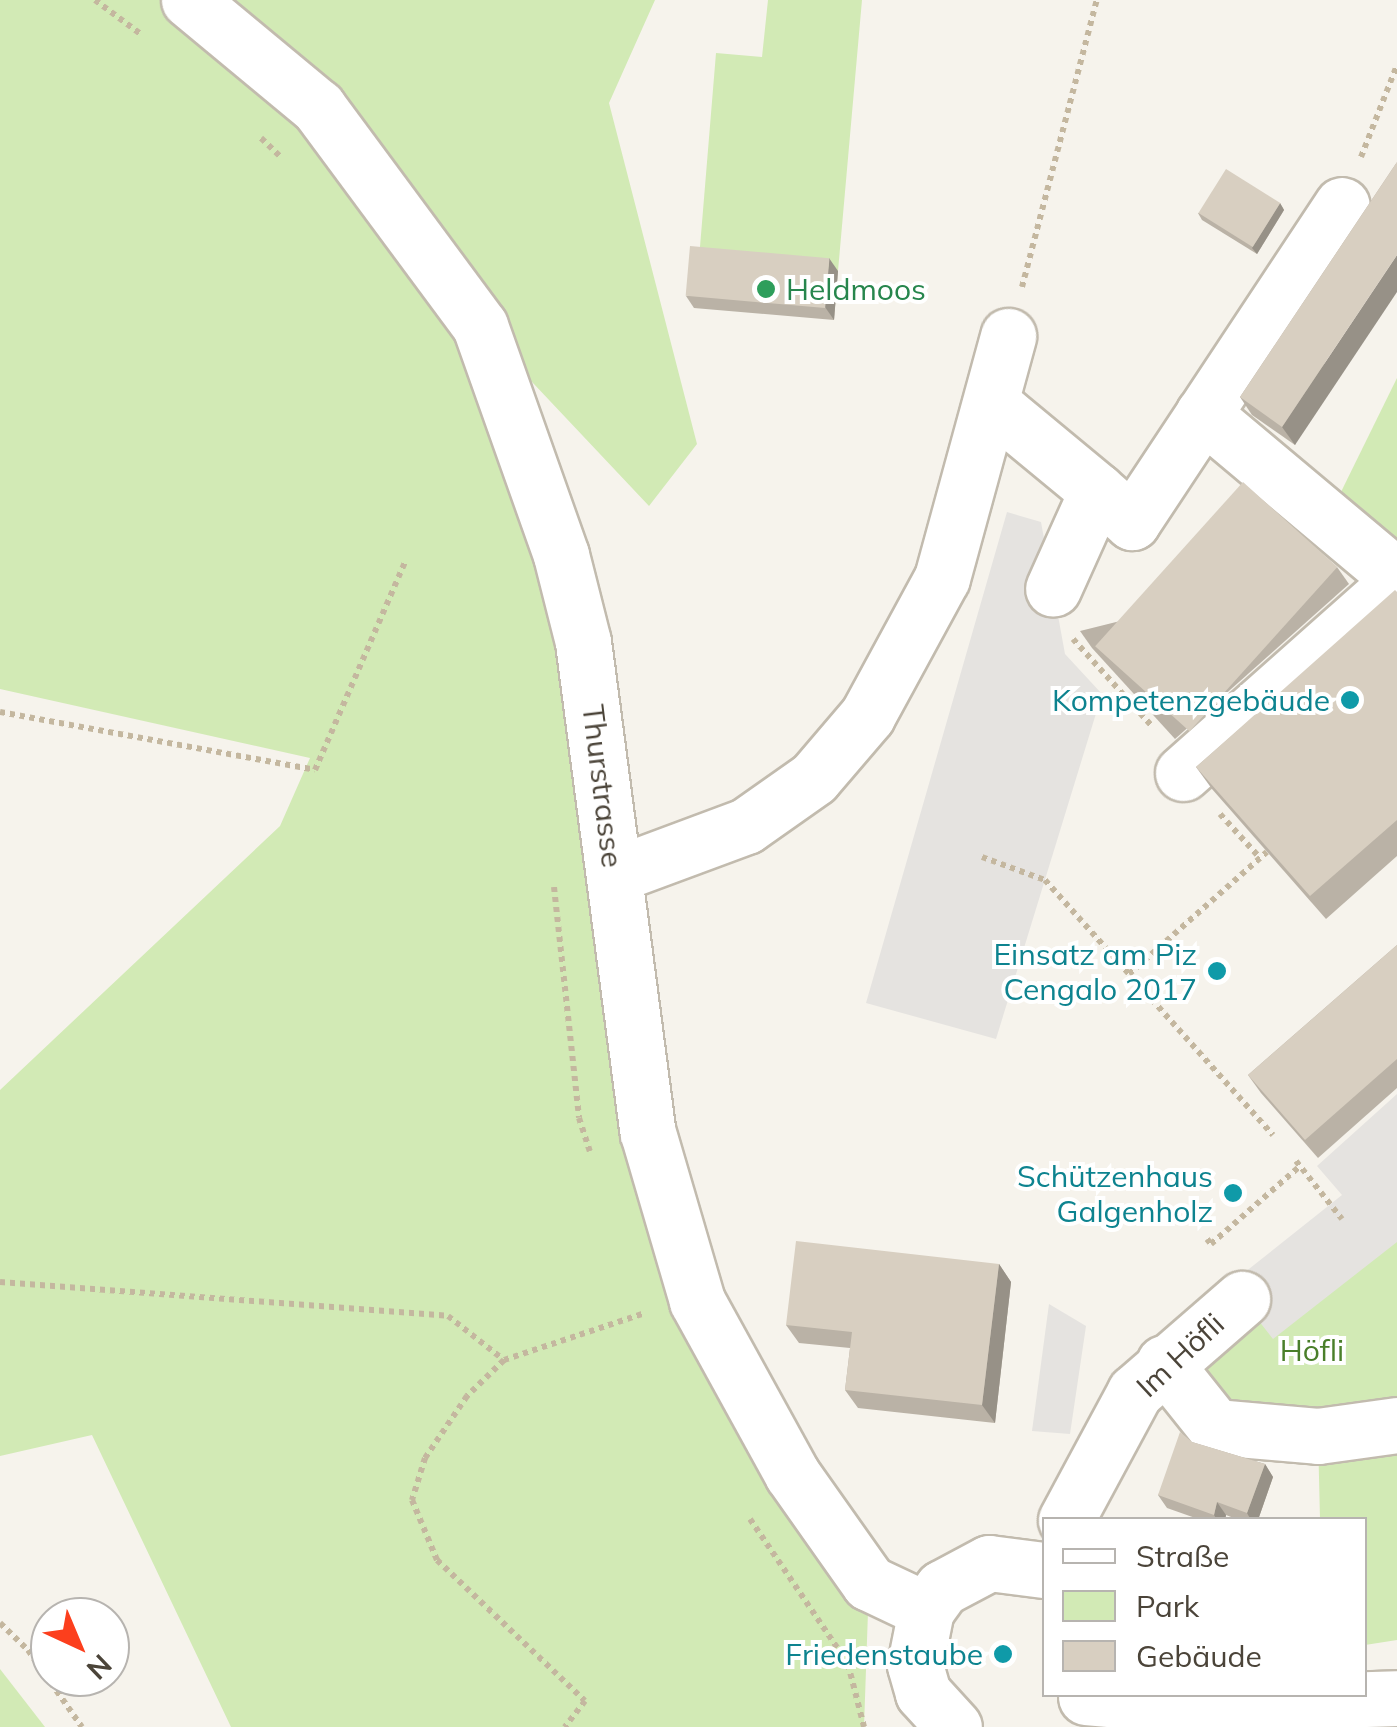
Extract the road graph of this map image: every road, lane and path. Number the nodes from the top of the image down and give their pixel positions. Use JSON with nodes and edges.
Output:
{"nodes":[{"id":1,"x":95,"y":0,"type":"edge"},
{"id":2,"x":188,"y":0,"type":"edge"},
{"id":3,"x":1098,"y":0,"type":"edge"},
{"id":4,"x":158,"y":48,"type":"dead end"},
{"id":5,"x":1397,"y":65,"type":"edge"},
{"id":6,"x":256,"y":134,"type":"dead end"},
{"id":7,"x":296,"y":174,"type":"dead end"},
{"id":8,"x":1342,"y":205,"type":"joint"},
{"id":9,"x":1008,"y":336,"type":"joint"},
{"id":10,"x":990,"y":411,"type":"junction"},
{"id":11,"x":1204,"y":414,"type":"junction"},
{"id":12,"x":1096,"y":492,"type":"junction"},
{"id":13,"x":406,"y":560,"type":"dead end"},
{"id":14,"x":1397,"y":580,"type":"edge"},
{"id":15,"x":1053,"y":588,"type":"dead end"},
{"id":16,"x":0,"y":712,"type":"edge"},
{"id":17,"x":1182,"y":773,"type":"dead end"},
{"id":18,"x":1267,"y":852,"type":"edge"},
{"id":19,"x":982,"y":857,"type":"dead end"},
{"id":20,"x":552,"y":870,"type":"dead end"},
{"id":21,"x":614,"y":875,"type":"junction"},
{"id":22,"x":1129,"y":974,"type":"junction"},
{"id":23,"x":1273,"y":1135,"type":"edge"},
{"id":24,"x":592,"y":1155,"type":"dead end"},
{"id":25,"x":1342,"y":1220,"type":"dead end"},
{"id":26,"x":1207,"y":1239,"type":"dead end"},
{"id":27,"x":0,"y":1282,"type":"edge"},
{"id":28,"x":638,"y":1298,"type":"dead end"},
{"id":29,"x":1242,"y":1299,"type":"dead end"},
{"id":30,"x":697,"y":1301,"type":"junction"},
{"id":31,"x":644,"y":1314,"type":"junction"},
{"id":32,"x":652,"y":1331,"type":"dead end"},
{"id":33,"x":504,"y":1360,"type":"junction"},
{"id":34,"x":1164,"y":1363,"type":"junction"},
{"id":35,"x":1397,"y":1425,"type":"edge"},
{"id":36,"x":748,"y":1515,"type":"dead end"},
{"id":37,"x":1068,"y":1517,"type":"edge"},
{"id":38,"x":1042,"y":1568,"type":"edge"},
{"id":39,"x":926,"y":1610,"type":"junction"},
{"id":40,"x":0,"y":1624,"type":"edge"},
{"id":41,"x":1397,"y":1698,"type":"edge"},
{"id":42,"x":1077,"y":1706,"type":"edge"},
{"id":43,"x":82,"y":1727,"type":"edge"},
{"id":44,"x":565,"y":1727,"type":"edge"},
{"id":45,"x":864,"y":1727,"type":"edge"},
{"id":46,"x":954,"y":1727,"type":"edge"}],
"edges":[{"from":1,"to":4,"type":"path"},
{"from":2,"to":21,"type":"street","name":"Thurstrasse"},
{"from":3,"to":9,"type":"path"},
{"from":5,"to":8,"type":"path"},
{"from":6,"to":7,"type":"path"},
{"from":8,"to":11,"type":"street"},
{"from":9,"to":10,"type":"street"},
{"from":10,"to":12,"type":"street"},
{"from":10,"to":21,"type":"street"},
{"from":11,"to":12,"type":"street"},
{"from":11,"to":14,"type":"street"},
{"from":12,"to":15,"type":"street"},
{"from":13,"to":16,"type":"path"},
{"from":14,"to":17,"type":"street"},
{"from":18,"to":22,"type":"path"},
{"from":19,"to":22,"type":"path"},
{"from":20,"to":24,"type":"path"},
{"from":21,"to":30,"type":"street","name":"Thurstrasse"},
{"from":22,"to":23,"type":"path"},
{"from":25,"to":26,"type":"path"},
{"from":27,"to":33,"type":"path"},
{"from":28,"to":31,"type":"path"},
{"from":29,"to":34,"type":"street","name":"Im Höfli"},
{"from":30,"to":31,"type":"path"},
{"from":30,"to":39,"type":"street","name":"Thurstrasse"},
{"from":31,"to":32,"type":"path"},
{"from":31,"to":33,"type":"path"},
{"from":33,"to":44,"type":"path"},
{"from":34,"to":35,"type":"street"},
{"from":34,"to":37,"type":"street","name":"Im Höfli"},
{"from":36,"to":45,"type":"path"},
{"from":38,"to":39,"type":"street"},
{"from":39,"to":46,"type":"street"},
{"from":40,"to":43,"type":"path"},
{"from":41,"to":42,"type":"street"}]}
